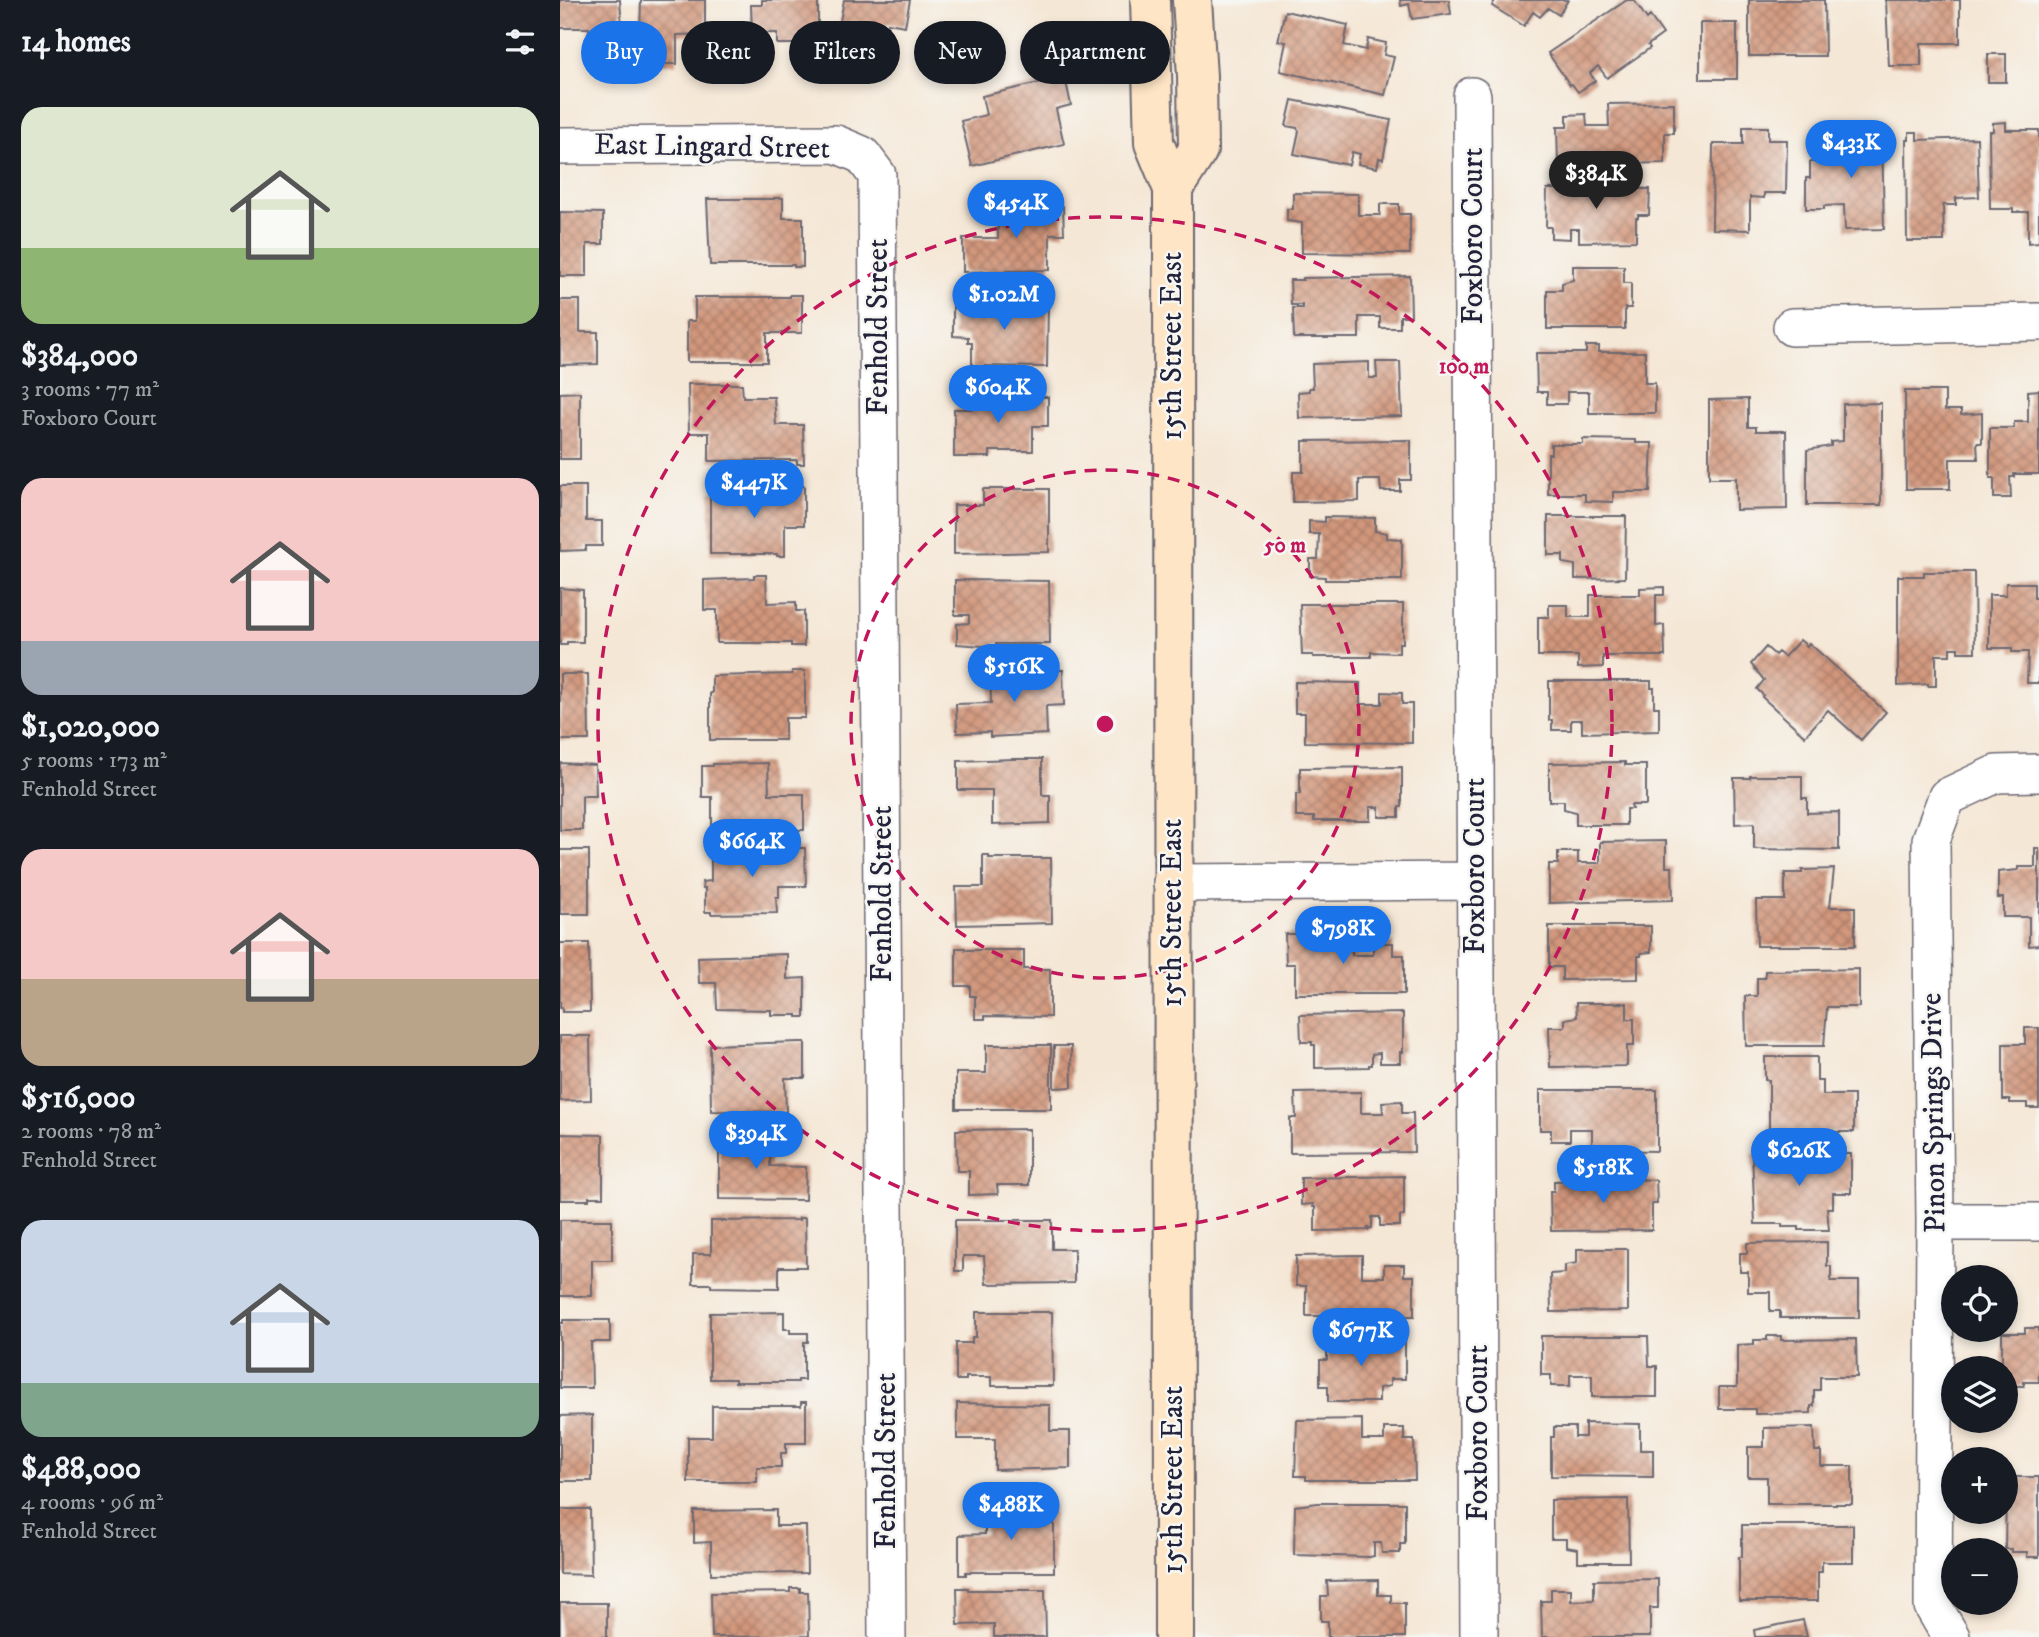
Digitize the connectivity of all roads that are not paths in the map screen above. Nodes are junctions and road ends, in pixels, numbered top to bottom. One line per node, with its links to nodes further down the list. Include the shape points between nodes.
1 (1150, 0): 6 (street, 15th Street East, via 1154,143)
2 (1192, 0): 6 (street, via 1198,150)
3 (1472, 96): 10 (street, Foxboro Court)
4 (560, 146): 5 (street, East Lingard Street, via 836,144)
5 (862, 155): 14 (street, Fenhold Street, via 877,175)
6 (1173, 189): 11 (street, 15th Street East)
7 (2039, 322): 8 (street)
8 (1792, 327)
9 (2039, 773): 12 (street, Pinon Springs Drive, via 1996,774 1947,797 1931,840)
10 (1475, 881): 11 (street); 16 (street, Foxboro Court)
11 (1172, 883): 15 (street, 15th Street East)
12 (1935, 1222): 13 (street); 17 (street, Pinon Springs Drive, via 1933,1606)
13 (2039, 1222)
14 (887, 1637)
15 (1174, 1637)
16 (1479, 1637)
17 (1951, 1637)

